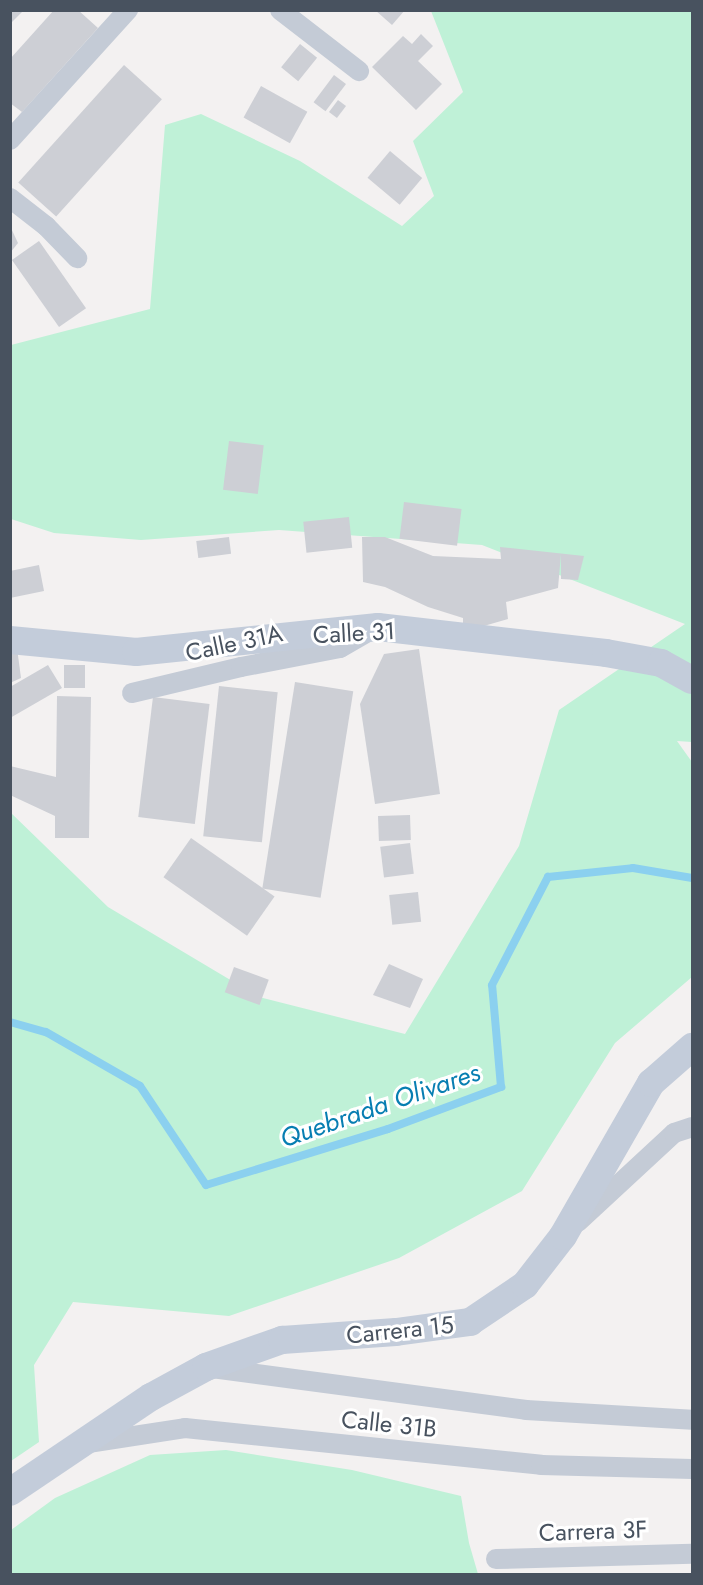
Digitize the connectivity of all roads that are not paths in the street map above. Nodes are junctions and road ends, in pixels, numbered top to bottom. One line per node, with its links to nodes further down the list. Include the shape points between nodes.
1 (128, 10): 4 (street)
2 (280, 10): 3 (street)
3 (359, 71)
4 (10, 140)
5 (10, 198): 6 (street, via 46,226)
6 (77, 258)
7 (378, 627): 8 (main road, Calle 31, via 136,652); 9 (main road, Calle 31, via 606,653); 10 (street, Calle 31A, via 340,648)
8 (10, 640)
9 (687, 671)
10 (132, 693)
11 (693, 1047): 13 (main road, Carrera 15, via 651,1083)
12 (693, 1127): 13 (street, via 674,1133)
13 (563, 1236): 14 (main road, Carrera 15, via 525,1285 470,1322 282,1340)
14 (206, 1367): 15 (street, Calle 31B, via 526,1410); 16 (main road, Carrera 15, via 151,1397)
15 (693, 1420)
16 (82, 1444): 17 (street, Calle 31B, via 185,1428 541,1465); 18 (main road, Carrera 15)
17 (693, 1469)
18 (10, 1492)
19 (693, 1554): 20 (street, Carrera 3F)
20 (496, 1559)

